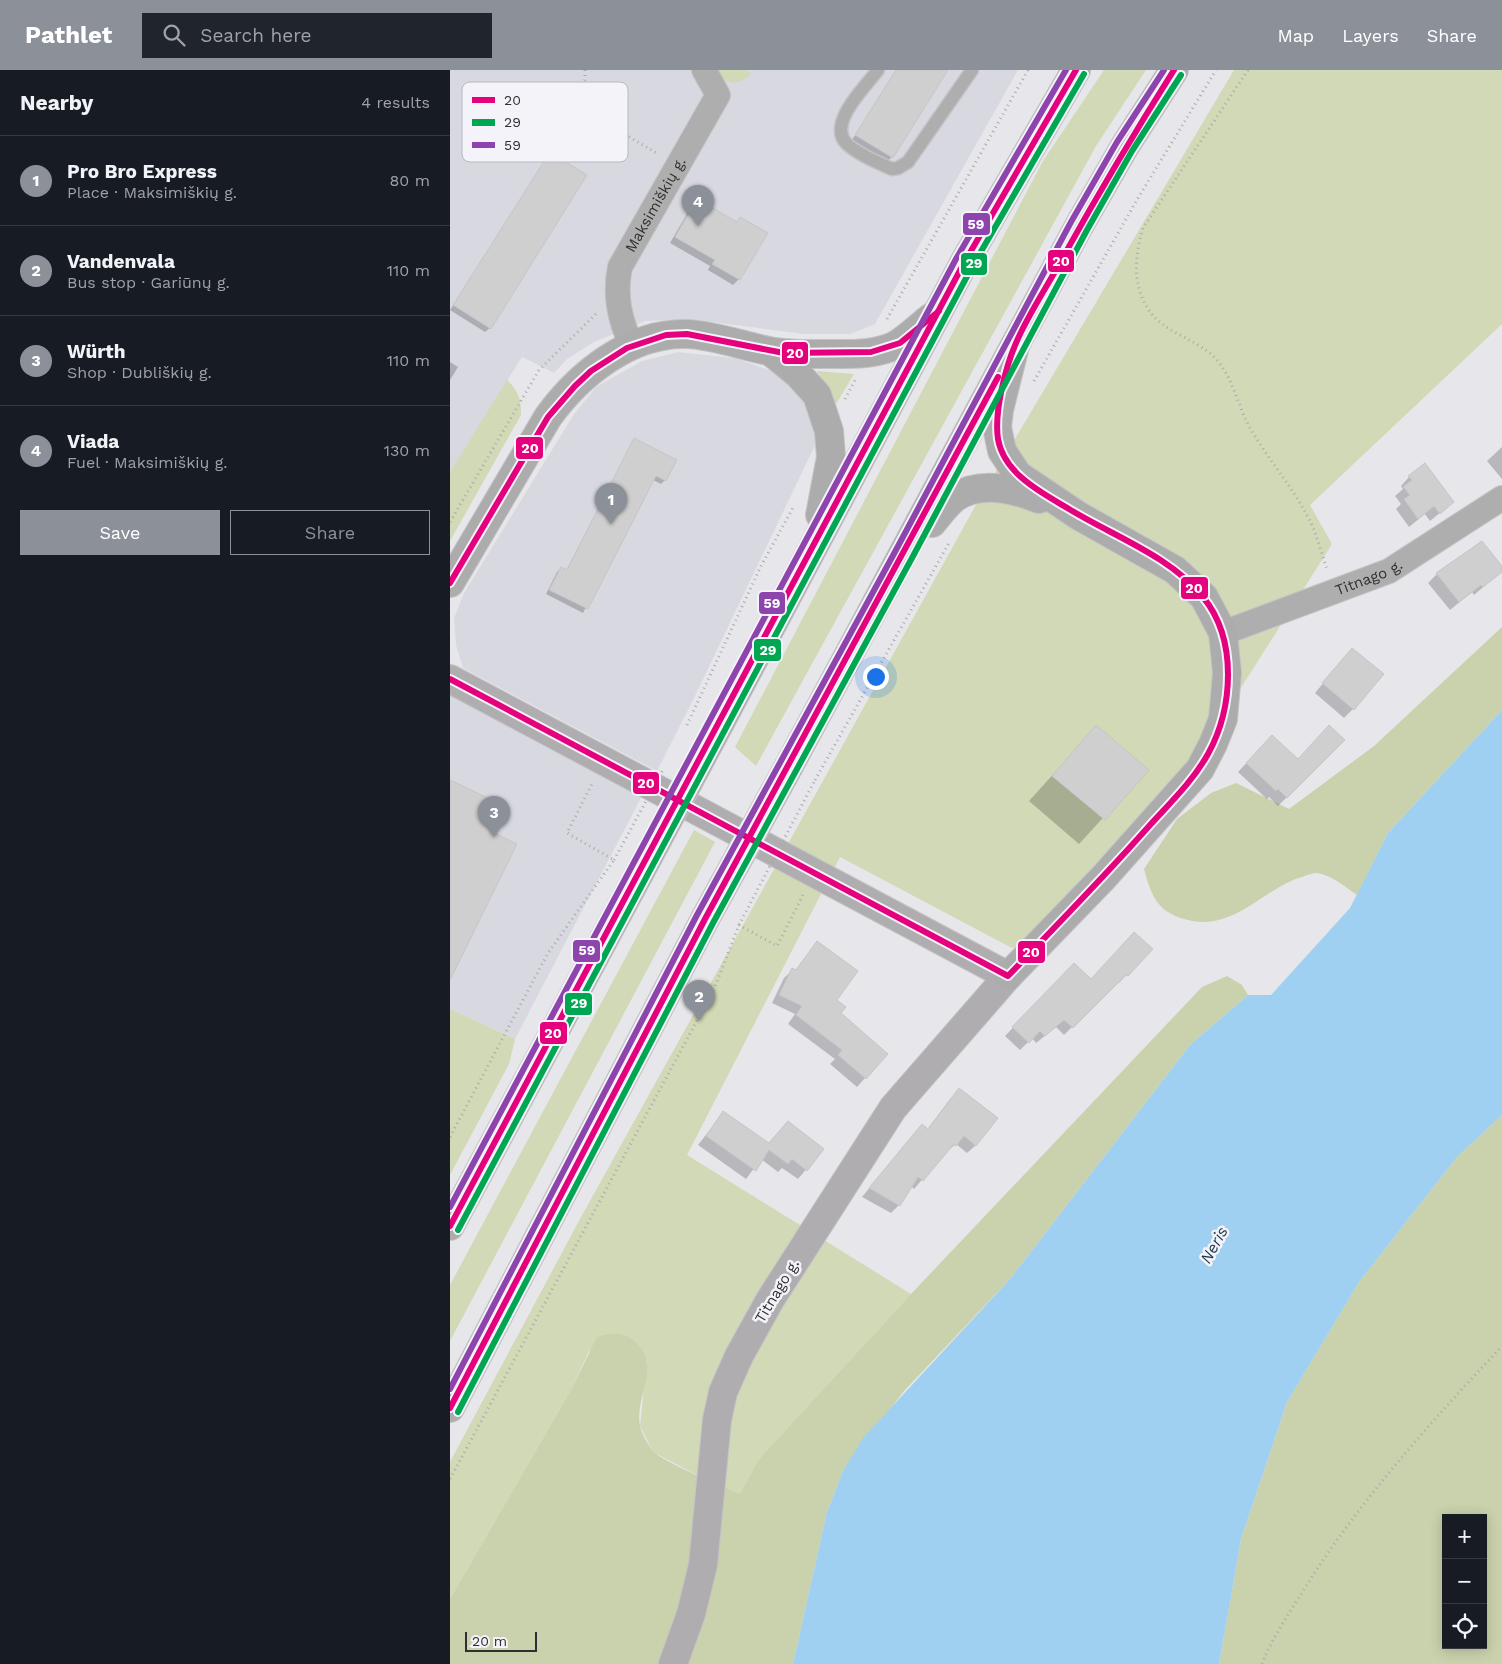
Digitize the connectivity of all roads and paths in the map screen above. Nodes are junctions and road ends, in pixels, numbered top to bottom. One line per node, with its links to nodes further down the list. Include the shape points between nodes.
1 (704, 70): 9 (street, Maksimiškių g., via 718,95)
2 (878, 70): 3 (lane, via 843,114 841,130 845,142 892,169 908,162)
3 (972, 70)
4 (1028, 70): 14 (path)
5 (1076, 70): 10 (highway)
6 (1174, 70): 11 (highway, via 1120,154)
7 (1248, 70): 22 (path, via 1143,228 1136,250 1136,274 1140,294 1148,310 1162,324 1214,357 1225,371 1249,425 1310,520)
8 (628, 136): 9 (path)
9 (677, 166): 12 (street, Maksimiškių g., via 620,267 617,300 622,326)
10 (939, 310): 14 (highway, via 895,346); 19 (highway)
11 (1015, 346): 18 (highway, via 999,410 998,442 1018,476); 20 (highway)
12 (632, 347): 13 (highway, via 667,336 688,334); 21 (highway, via 599,365 563,396 532,442)
13 (771, 352): 14 (highway); 15 (highway, via 817,395)
14 (869, 354): 15 (path)
15 (829, 431): 19 (highway, via 831,457)
16 (1502, 498): 22 (street, Titnago g., via 1389,571)
17 (797, 500): 25 (path, via 761,566)
18 (1079, 516): 20 (highway, via 1008,489 980,488 956,497); 23 (highway, via 1175,570 1204,597)
19 (814, 542): 38 (highway, bridge)
20 (904, 554): 40 (highway, bridge, via 705,919)
21 (450, 583)
22 (1334, 591): 23 (street, Titnago g.)
23 (1222, 633): 36 (highway, via 1227,673 1222,719 1214,744 1200,769 1103,878)
24 (450, 679): 36 (street)
25 (682, 734)
26 (669, 759): 31 (path, bridge)
27 (594, 780): 31 (path, via 566,833)
28 (815, 780): 35 (path, bridge)
29 (638, 803): 30 (path)
30 (647, 808)
31 (614, 860): 37 (path, via 548,953)
32 (761, 868): 33 (path)
33 (770, 872)
34 (805, 890): 35 (path, via 777,946)
35 (739, 925): 41 (path, via 714,990)
36 (1008, 976): 42 (street, Titnago g., via 893,1108 770,1300 739,1356 723,1392 717,1420 703,1565 691,1614)
37 (450, 1137)
38 (450, 1226)
39 (1502, 1346): 43 (path, via 1419,1436 1330,1548 1270,1645)
40 (450, 1408)
41 (450, 1479)
42 (673, 1664)
43 (1262, 1664)

